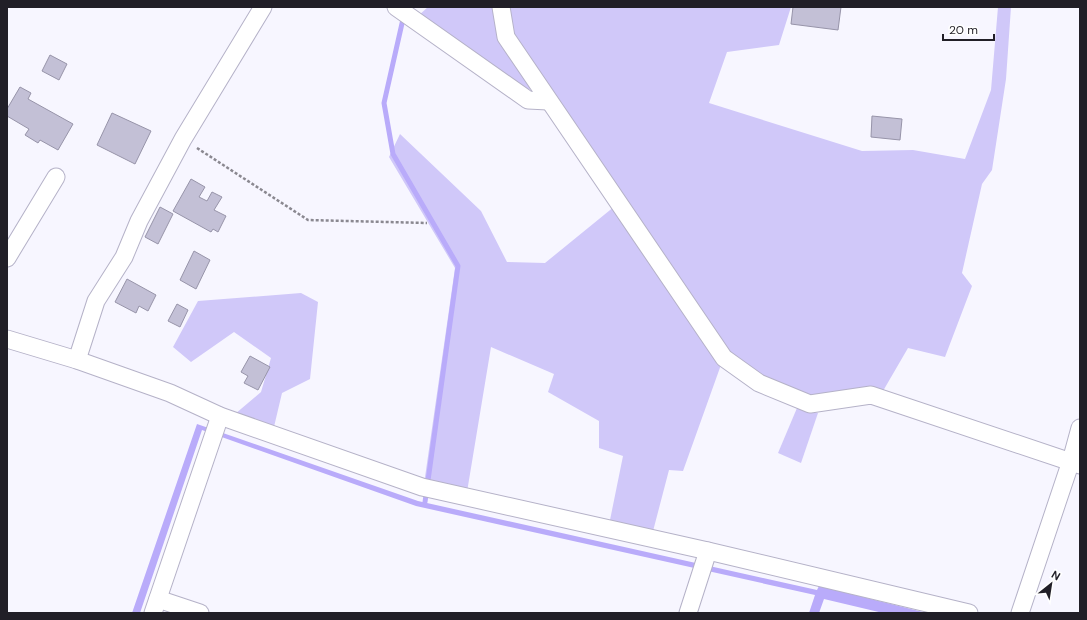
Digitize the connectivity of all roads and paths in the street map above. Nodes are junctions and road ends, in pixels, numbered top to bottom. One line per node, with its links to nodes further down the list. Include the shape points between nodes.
1 (263, 7): 5 (street)
2 (396, 7): 4 (street, via 528,100)
3 (501, 7): 4 (street, via 506,38)
4 (548, 101): 13 (street, via 724,358 759,383 810,404 871,395)
5 (183, 139): 7 (path, via 308,220); 10 (street, via 139,221 124,257 96,301)
6 (56, 176): 8 (street)
7 (427, 223)
8 (7, 258)
9 (7, 339): 10 (street)
10 (77, 360): 11 (street, via 170,393)
11 (220, 416): 14 (street, via 426,488); 15 (street)
12 (1080, 428): 13 (street)
13 (1076, 463): 19 (street)
14 (708, 551): 17 (street); 18 (street)
15 (155, 606): 16 (street)
16 (200, 613)
17 (688, 613)
18 (969, 613)
19 (1020, 613)

